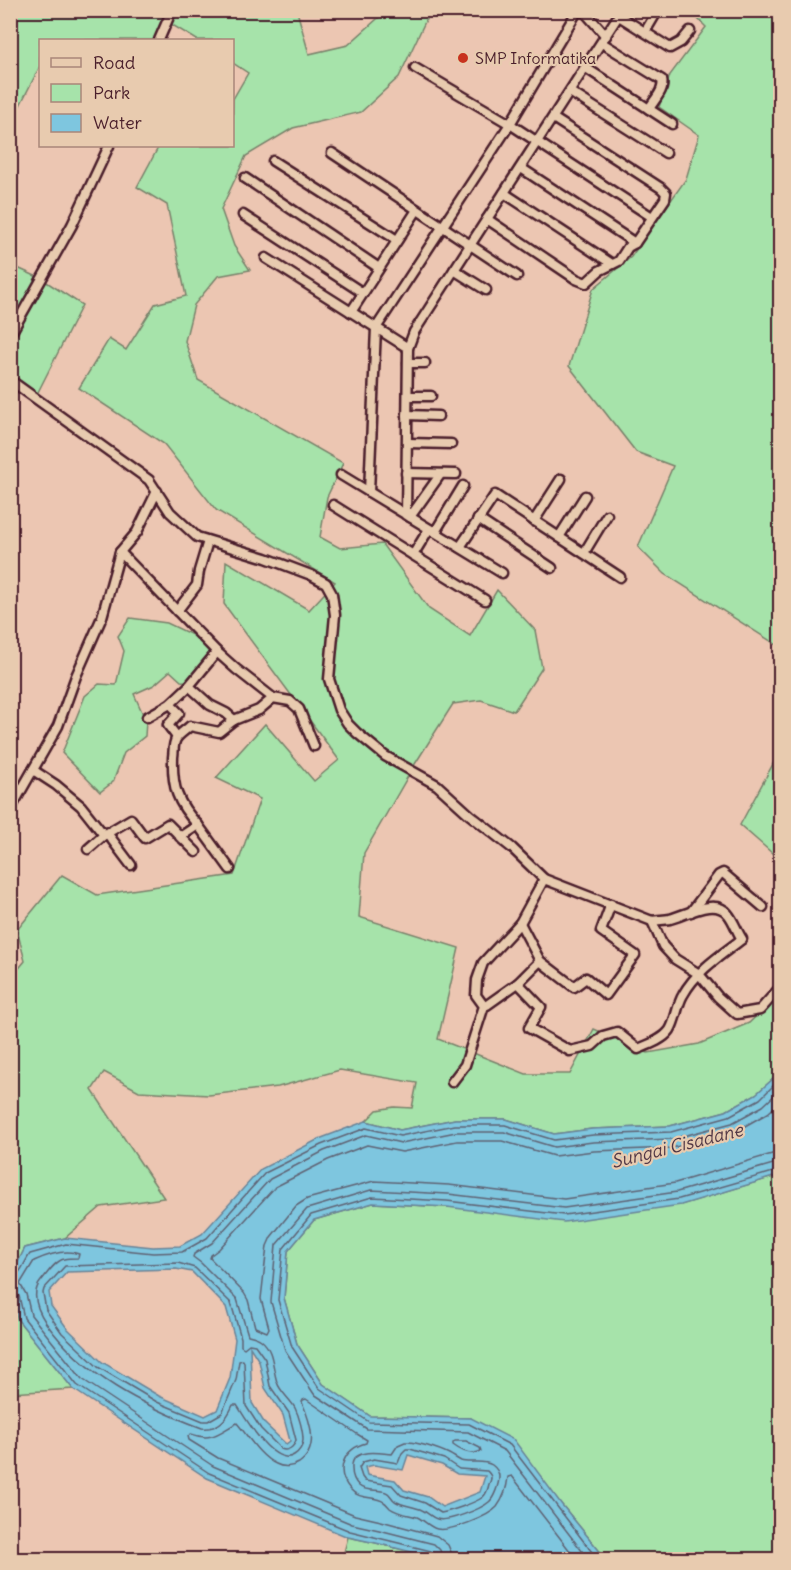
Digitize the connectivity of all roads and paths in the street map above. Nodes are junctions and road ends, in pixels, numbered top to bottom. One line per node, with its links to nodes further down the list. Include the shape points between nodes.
1 (172, 10): 8 (street)
2 (578, 10): 15 (street)
3 (583, 10): 9 (street)
4 (658, 10): 7 (street)
5 (621, 13): 7 (street); 9 (street)
6 (690, 31): 7 (street, via 670,48)
7 (645, 32)
8 (159, 39)
9 (604, 40): 11 (street); 13 (street, via 662,80 660,92)
10 (415, 68): 15 (street)
11 (586, 68): 12 (street); 13 (street)
12 (570, 92): 14 (street); 20 (street)
13 (649, 109): 16 (street)
14 (553, 118): 17 (street); 27 (street, via 662,188 665,200)
15 (510, 124): 17 (street); 29 (street)
16 (672, 124)
17 (537, 143): 22 (street); 27 (street)
18 (109, 147): 42 (street, via 72,225)
19 (332, 153): 25 (street)
20 (666, 153)
21 (273, 161): 30 (street)
22 (520, 168): 24 (street); 31 (street)
23 (245, 178): 35 (street)
24 (504, 193): 28 (street); 34 (street)
25 (417, 210): 29 (street); 30 (street)
26 (243, 215): 39 (street)
27 (652, 217): 31 (street)
28 (487, 219): 32 (street); 34 (street, via 582,282)
29 (442, 226): 32 (street); 41 (street)
30 (397, 240): 35 (street)
31 (635, 243): 34 (street)
32 (470, 245): 36 (street); 37 (street)
33 (266, 258): 40 (street)
34 (612, 264)
35 (379, 268): 39 (street)
36 (454, 270): 38 (street); 43 (street)
37 (517, 276)
38 (486, 290)
39 (363, 293): 40 (street)
40 (351, 312): 41 (street)
41 (376, 328): 43 (street); 60 (street)
42 (10, 335)
43 (408, 348): 44 (street)
44 (408, 363): 45 (street); 47 (street)
45 (425, 363)
46 (10, 380): 59 (street, via 149,480)
47 (408, 396): 48 (street); 49 (street)
48 (431, 396)
49 (407, 415): 50 (street); 51 (street)
50 (438, 416)
51 (408, 443): 52 (street); 53 (street)
52 (451, 444)
53 (406, 473): 56 (street); 64 (street)
54 (456, 474): 56 (street)
55 (341, 475): 60 (street)
56 (440, 475): 64 (street)
57 (561, 479): 66 (street)
58 (463, 486): 67 (street)
59 (157, 491): 69 (street, via 183,526); 71 (street, via 137,532)
60 (369, 492): 64 (street)
61 (585, 496): 68 (street)
62 (333, 505): 73 (street)
63 (608, 515): 72 (street)
64 (408, 516): 67 (street)
65 (478, 519): 66 (street, via 495,495); 70 (street); 74 (street)
66 (534, 521): 68 (street)
67 (432, 531): 70 (street); 73 (street)
68 (559, 537): 72 (street)
69 (208, 541): 78 (street, via 198,585); 96 (street, via 266,558 326,583 335,615 329,679 339,711 348,724 385,756 437,785)
70 (460, 547): 75 (street)
71 (120, 552): 78 (street); 87 (street, via 102,617 58,726)
72 (584, 553): 76 (street)
73 (413, 555): 77 (street)
74 (552, 568)
75 (502, 573)
76 (620, 577)
77 (485, 600)
78 (177, 611): 79 (street)
79 (217, 652): 80 (street); 81 (street)
80 (189, 686): 82 (street); 84 (street)
81 (273, 698): 84 (street, via 259,710); 86 (street, via 290,701 299,709)
82 (170, 704): 83 (street); 85 (street, via 179,713 168,725)
83 (147, 717)
84 (234, 720): 85 (street, via 219,732 190,726)
85 (177, 737): 89 (street, via 173,778 186,814)
86 (314, 746)
87 (33, 770): 88 (street); 90 (street, via 56,784)
88 (10, 810)
89 (198, 825): 91 (street); 95 (street)
90 (106, 834): 91 (street, via 131,819 145,838 168,824); 92 (street); 94 (street)
91 (180, 837): 93 (street)
92 (88, 849)
93 (196, 852)
94 (131, 866)
95 (230, 869)
96 (544, 879): 97 (street); 101 (street)
97 (611, 904): 100 (street); 102 (street, via 600,931 634,955 606,995 586,978 574,987)
98 (763, 907): 99 (street, via 723,873)
99 (691, 912): 100 (street); 103 (street, via 711,907 723,910 742,939)
100 (652, 921): 103 (street, via 663,946)
101 (520, 923): 102 (street); 106 (street, via 483,963 476,995)
102 (540, 961): 104 (street)
103 (699, 974): 104 (street, via 683,995 669,1031 653,1044 638,1049 617,1032 603,1036 592,1047 570,1051 529,1028 541,1007); 105 (street, via 737,1014 760,1010)
104 (518, 983): 106 (street)
105 (777, 991)
106 (484, 1006): 107 (street, via 465,1065)
107 (452, 1082)

